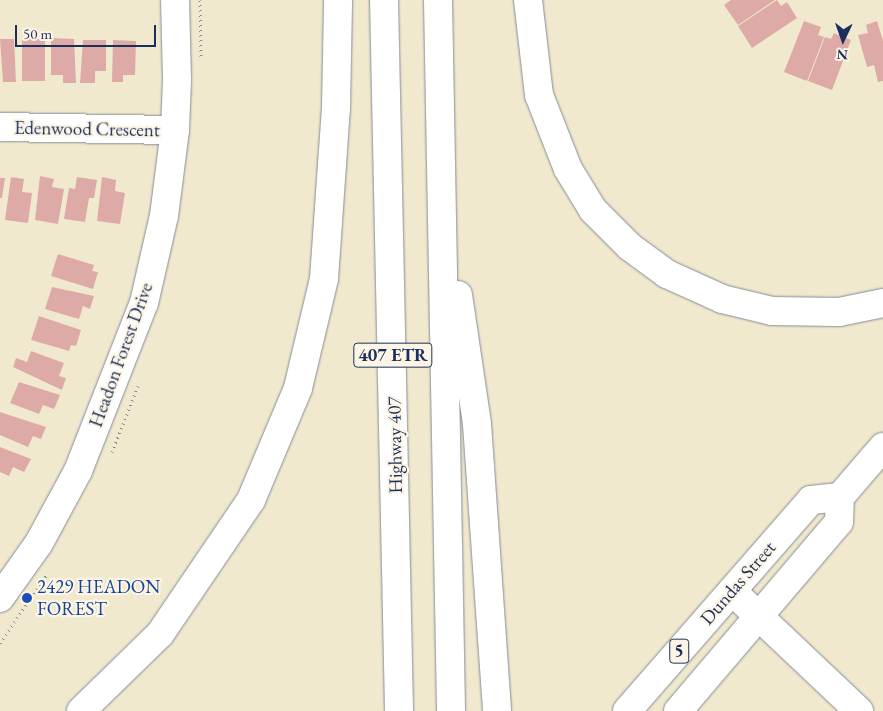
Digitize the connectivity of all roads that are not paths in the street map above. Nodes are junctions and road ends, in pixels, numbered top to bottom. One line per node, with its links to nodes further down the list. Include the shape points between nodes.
1 (175, 0): 7 (main road, Headon Forest Drive)
2 (338, 0): 15 (main road, via 336,108 324,279 298,388 251,500 160,634)
3 (384, 0): 16 (main road, Highway 407 / 407 ETR)
4 (438, 0): 8 (main road, 407 ETR)
5 (528, 0): 9 (main road, via 539,95 568,168 594,210 630,247 667,274 722,299 772,311 839,312)
6 (0, 127): 7 (main road, Edenwood Crescent)
7 (175, 130): 13 (main road, Headon Forest Drive, via 164,216 144,303 78,471 39,543)
8 (440, 173): 17 (main road, 407 ETR); 18 (main road, via 477,424)
9 (883, 302)
10 (883, 447): 11 (main road)
11 (840, 496): 12 (main road, Dundas Street / 5, via 811,500); 14 (main road, Dundas Street / 5, via 839,522)
12 (732, 591): 14 (main road); 19 (main road, Dundas Street / 5)
13 (0, 598)
14 (760, 617): 20 (main road, Dundas Street / 5); 21 (main road)
15 (81, 711)
16 (399, 711)
17 (451, 711)
18 (497, 711)
19 (627, 711)
20 (678, 711)
21 (859, 711)

